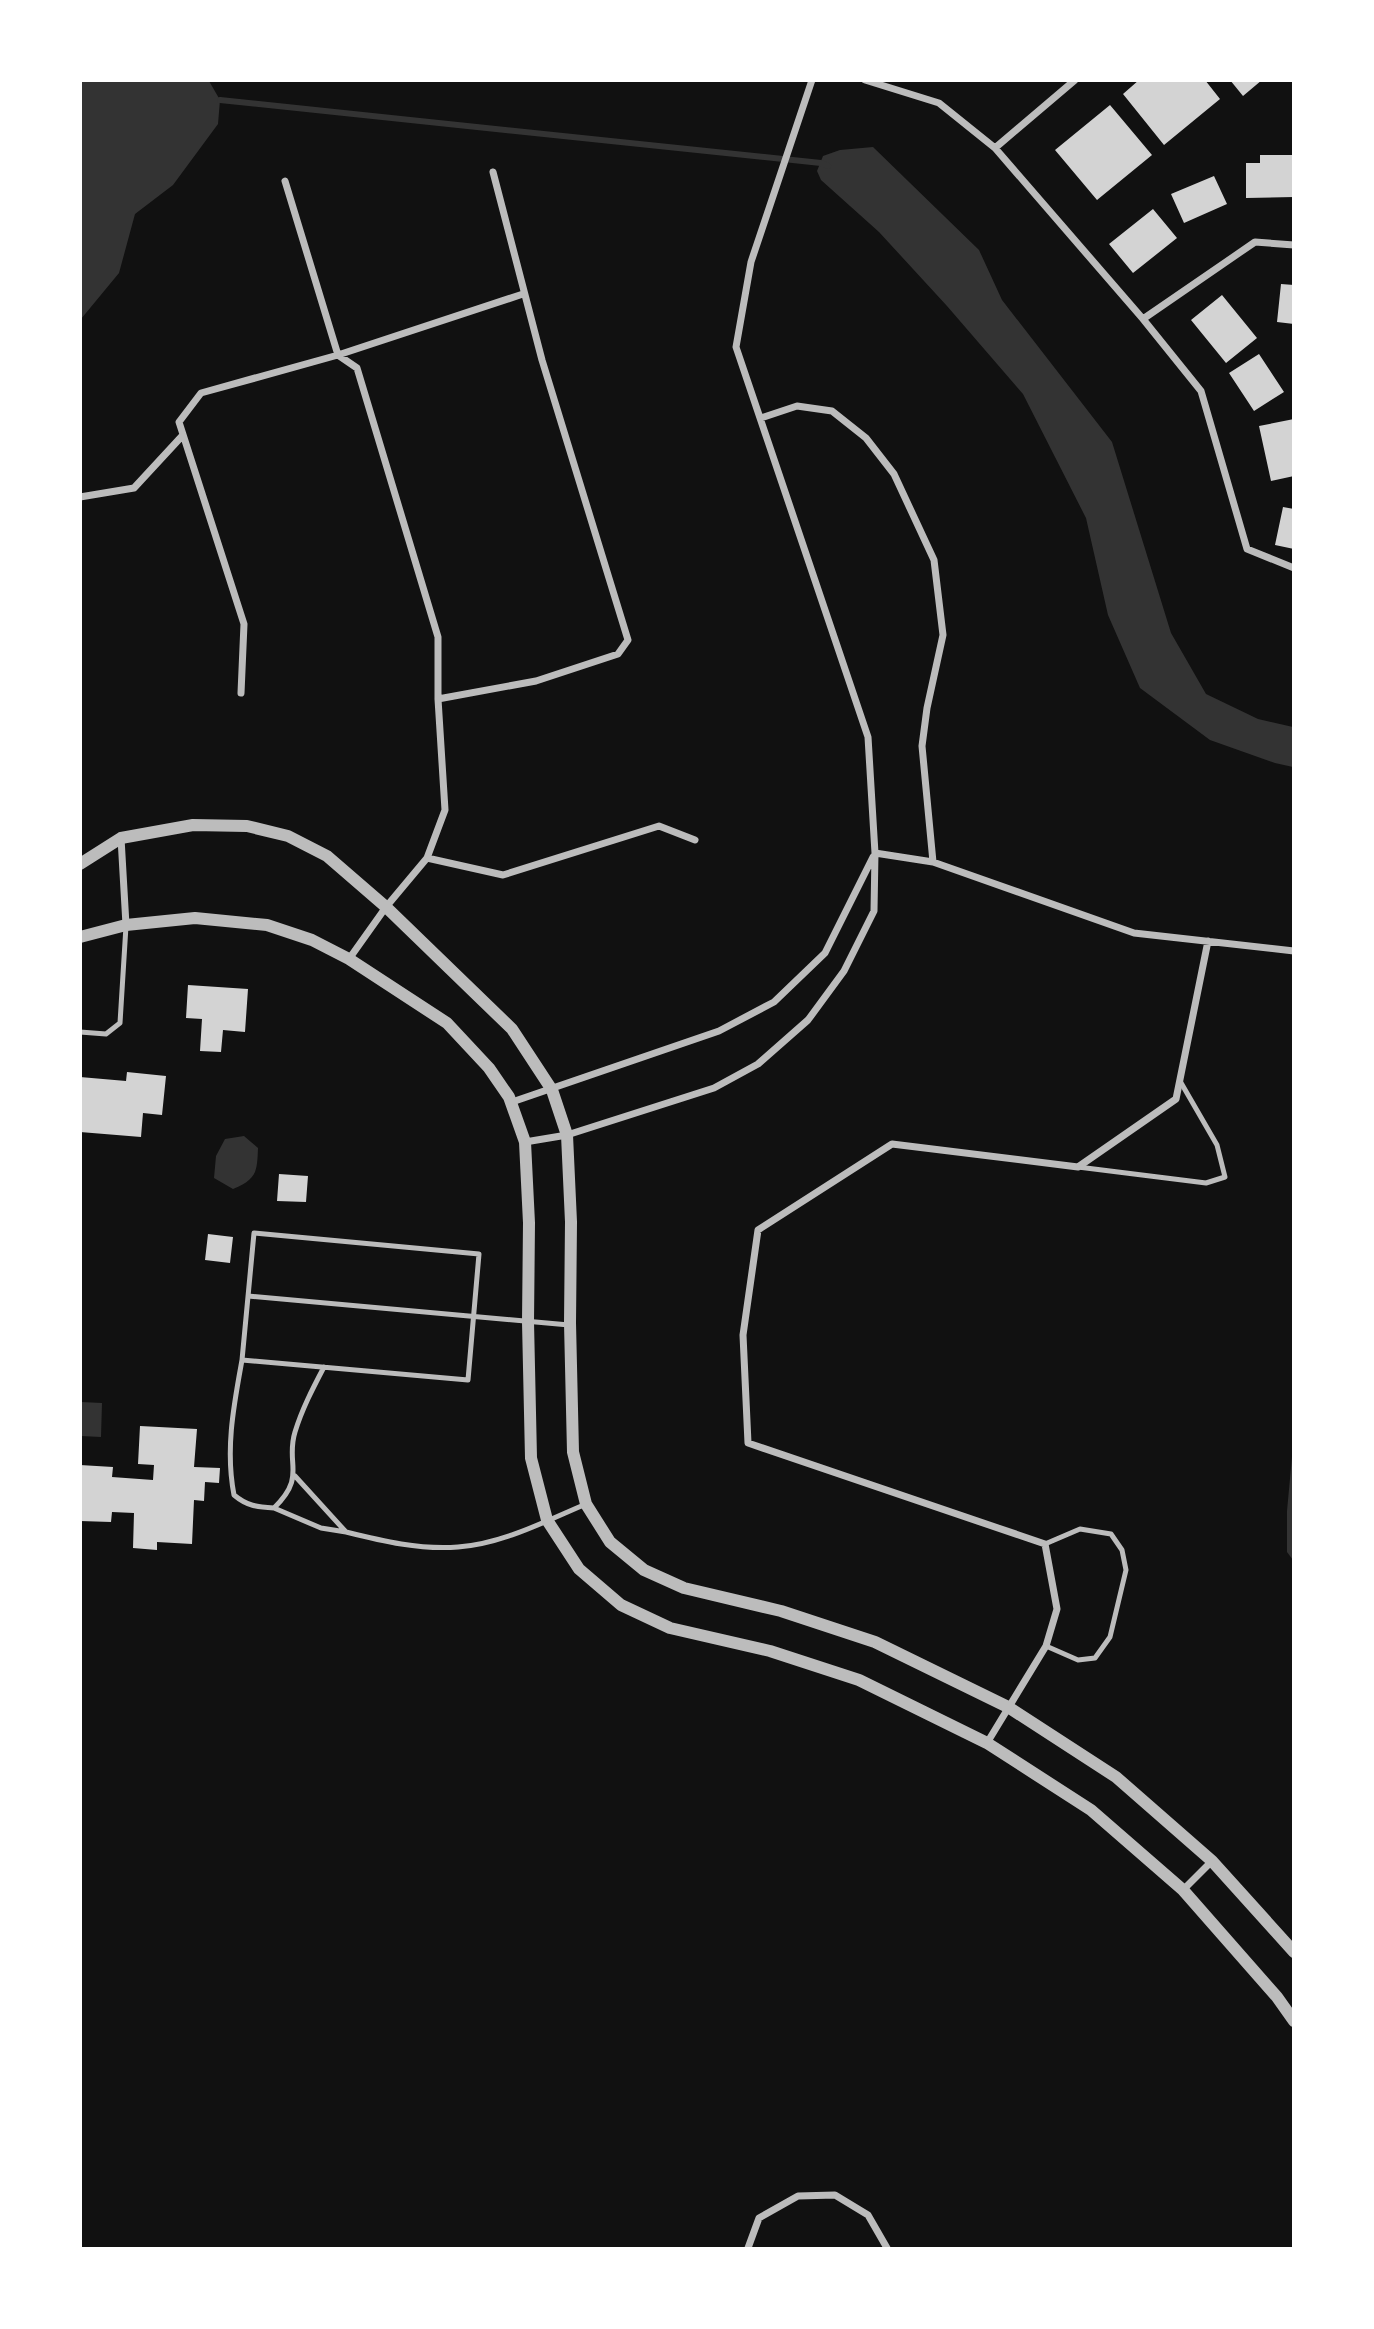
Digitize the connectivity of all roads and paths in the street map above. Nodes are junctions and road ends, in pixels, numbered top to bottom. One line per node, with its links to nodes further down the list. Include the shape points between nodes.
1 (812, 80): 11 (street, via 751,262 736,346)
2 (865, 80): 4 (street, via 939,103)
3 (1075, 80): 4 (street)
4 (995, 148): 9 (street)
5 (493, 172): 8 (street)
6 (285, 181): 10 (street)
7 (1293, 245): 9 (street, via 1255,242)
8 (523, 294): 10 (street); 16 (street, via 628,640 618,654 536,681)
9 (1143, 318): 14 (street, via 1201,391 1247,550)
10 (338, 355): 12 (street, via 201,393 179,422); 16 (street, via 357,369 438,637)
11 (761, 418): 19 (street, via 868,737); 21 (street, via 797,406 832,411 866,438 894,474 934,560 943,635 922,746)
12 (183, 435): 13 (street, via 134,488); 15 (street, via 244,624)
13 (80, 497)
14 (1293, 568)
15 (241, 693)
16 (438, 699): 20 (street, via 445,810)
17 (121, 838): 22 (street); 23 (street, via 193,825 247,826 288,836 327,856); 24 (street)
18 (695, 840): 20 (street, via 659,826 503,875)
19 (875, 853): 21 (street); 31 (street, via 825,953 774,1002 719,1031); 33 (street, via 874,911 844,971 808,1020 758,1064 714,1088)
20 (427, 858): 23 (street)
21 (933, 862): 26 (street, via 1133,933)
22 (80, 864)
23 (386, 907): 28 (street); 31 (street, via 512,1028)
24 (126, 925): 25 (street); 28 (street, via 195,918 267,925); 29 (lane, via 120,1023 106,1034)
25 (80, 937)
26 (1208, 942): 27 (street); 30 (street)
27 (1293, 951)
28 (349, 959): 32 (street, via 447,1023)
29 (80, 1032)
30 (1180, 1080): 35 (street, via 1176,1099); 35 (lane, via 1217,1145 1225,1178 1206,1183)
31 (552, 1090): 32 (street); 33 (street)
32 (513, 1102): 34 (street)
33 (567, 1135): 34 (street); 39 (street)
34 (525, 1142): 38 (street)
35 (1078, 1167): 47 (street, via 892,1144 758,1230 743,1335 748,1443)
36 (248, 1296): 37 (lane); 37 (lane, via 254,1233 267,1234 479,1254); 40 (lane)
37 (473, 1316): 38 (lane); 41 (lane, via 468,1380)
38 (528, 1322): 39 (lane); 45 (street, via 531,1458)
39 (570, 1325): 43 (street, via 573,1452)
40 (242, 1360): 41 (lane); 44 (lane, via 232,1415 234,1495 246,1505)
41 (324, 1367): 42 (lane, via 293,1436)
42 (295, 1476): 44 (lane, via 285,1498); 46 (lane)
43 (586, 1504): 45 (lane); 49 (street, via 610,1542 644,1570 684,1588 781,1611 875,1642)
44 (274, 1508): 46 (lane, via 321,1528)
45 (547, 1520): 46 (lane, via 489,1542 458,1547 389,1543); 50 (street, via 579,1569 621,1605 670,1628 770,1651 859,1680)
46 (346, 1532)
47 (1045, 1544): 48 (street, via 1057,1609); 48 (lane, via 1080,1529 1111,1534 1122,1550 1126,1570 1110,1637 1096,1658 1078,1660)
48 (1046, 1646): 49 (street)
49 (1008, 1707): 50 (street); 51 (street, via 1116,1777)
50 (987, 1743): 52 (street, via 1091,1810)
51 (1212, 1861): 52 (street); 53 (street)
52 (1183, 1890): 54 (street)
53 (1293, 1952)
54 (1293, 2021)
55 (748, 2249): 56 (street, via 759,2218 798,2196 835,2195 868,2215)
56 (887, 2249)

